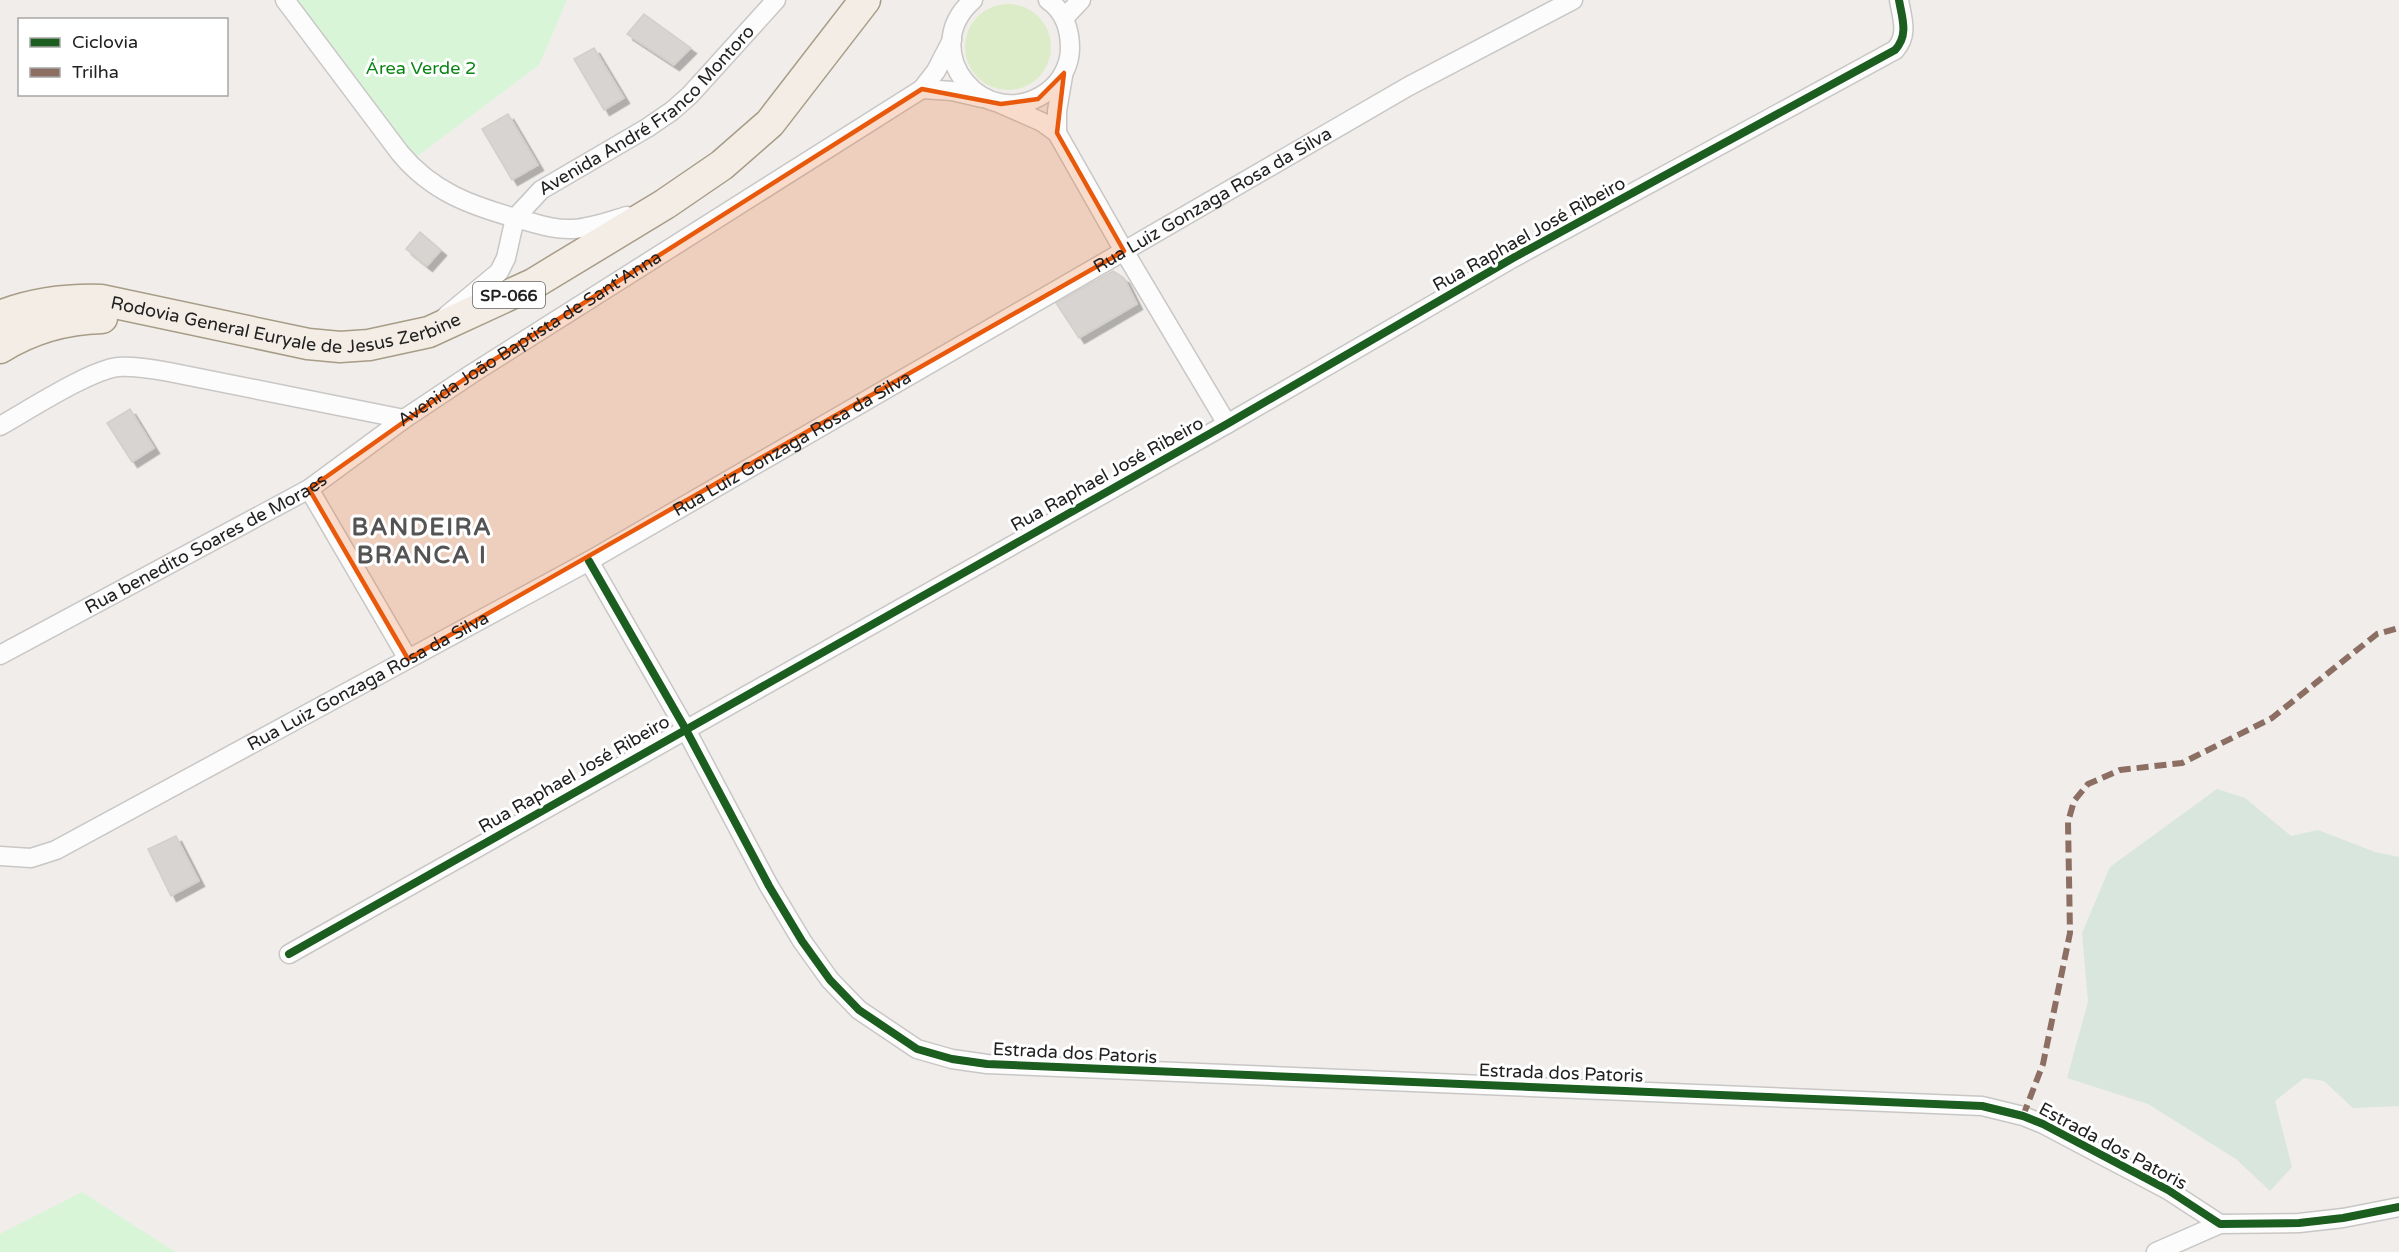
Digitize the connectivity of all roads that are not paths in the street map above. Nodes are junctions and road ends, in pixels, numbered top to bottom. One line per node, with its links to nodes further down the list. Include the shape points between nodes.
1 (285, 0): 18 (street, Avenida André Franco Montoro, via 416,172 472,205)
2 (776, 0): 18 (street, Avenida André Franco Montoro, via 672,111 541,190)
3 (844, 0): 14 (main road, Rodovia General Euryale de Jesus Zerbine / SP-066)
4 (865, 0): 14 (main road, Rodovia General Euryale de Jesus Zerbine / SP-066)
5 (1048, 0): 10 (street)
6 (1081, 0): 10 (street)
7 (1573, 0): 19 (street, Rua Luiz Gonzaga Rosa da Silva, via 1409,86)
8 (1899, 0): 25 (street, Rua Raphael José Ribeiro, via 1904,34 1895,50 1513,258)
9 (968, 2): 11 (street, Avenida João Baptista de Sant'Anna)
10 (1064, 18): 12 (street, via 1070,36 1070,55)
11 (952, 40): 13 (street, Avenida João Baptista de Sant'Anna); 15 (street, via 959,74 970,88)
12 (1064, 73): 15 (street, via 1038,99 1020,104); 16 (street)
13 (922, 89): 15 (street); 24 (street, Avenida João Baptista de Sant'Anna)
14 (791, 98): 17 (main road, Rodovia General Euryale de Jesus Zerbine / SP-066, via 747,145)
15 (993, 101): 16 (street, via 1042,122)
16 (1057, 133): 19 (street)
17 (665, 204): 18 (street, Avenida André Franco Montoro, via 575,229); 22 (main road, Rodovia General Euryale de Jesus Zerbine / SP-066, via 532,284)
18 (515, 218): 22 (street, Avenida André Franco Montoro, via 499,272)
19 (1124, 251): 25 (street); 28 (street, Rua Luiz Gonzaga Rosa da Silva)
20 (0, 316): 21 (main road, Rodovia General Euryale de Jesus Zerbine / SP-066, via 72,300 119,303)
21 (173, 316): 22 (main road, Rodovia General Euryale de Jesus Zerbine / SP-066, via 340,347); 23 (main road, via 77,319 37,329)
22 (429, 332)
23 (0, 348)
24 (404, 419): 26 (street, Avenida João Baptista de Sant'Anna, via 169,372 116,368 91,376); 27 (street, Rua benedito Soares de Moraes)
25 (1227, 424): 31 (street, Rua Raphael José Ribeiro)
26 (0, 426)
27 (309, 489): 29 (street, Rua benedito Soares de Moraes); 30 (street)
28 (589, 561): 30 (street, Rua Luiz Gonzaga Rosa da Silva); 31 (street, Estrada dos Patoris)
29 (0, 655)
30 (408, 659): 32 (street, Rua Luiz Gonzaga Rosa da Silva, via 56,850 31,858)
31 (685, 728): 33 (street, Rua Raphael José Ribeiro); 35 (street, Estrada dos Patoris, via 769,886 830,980 859,1010 917,1049 987,1064 1982,1106 2043,1124 2168,1190)
32 (0, 856)
33 (289, 954)
34 (2399, 1207): 35 (street, via 2299,1223)
35 (2220, 1224): 36 (street)
36 (2156, 1252)

